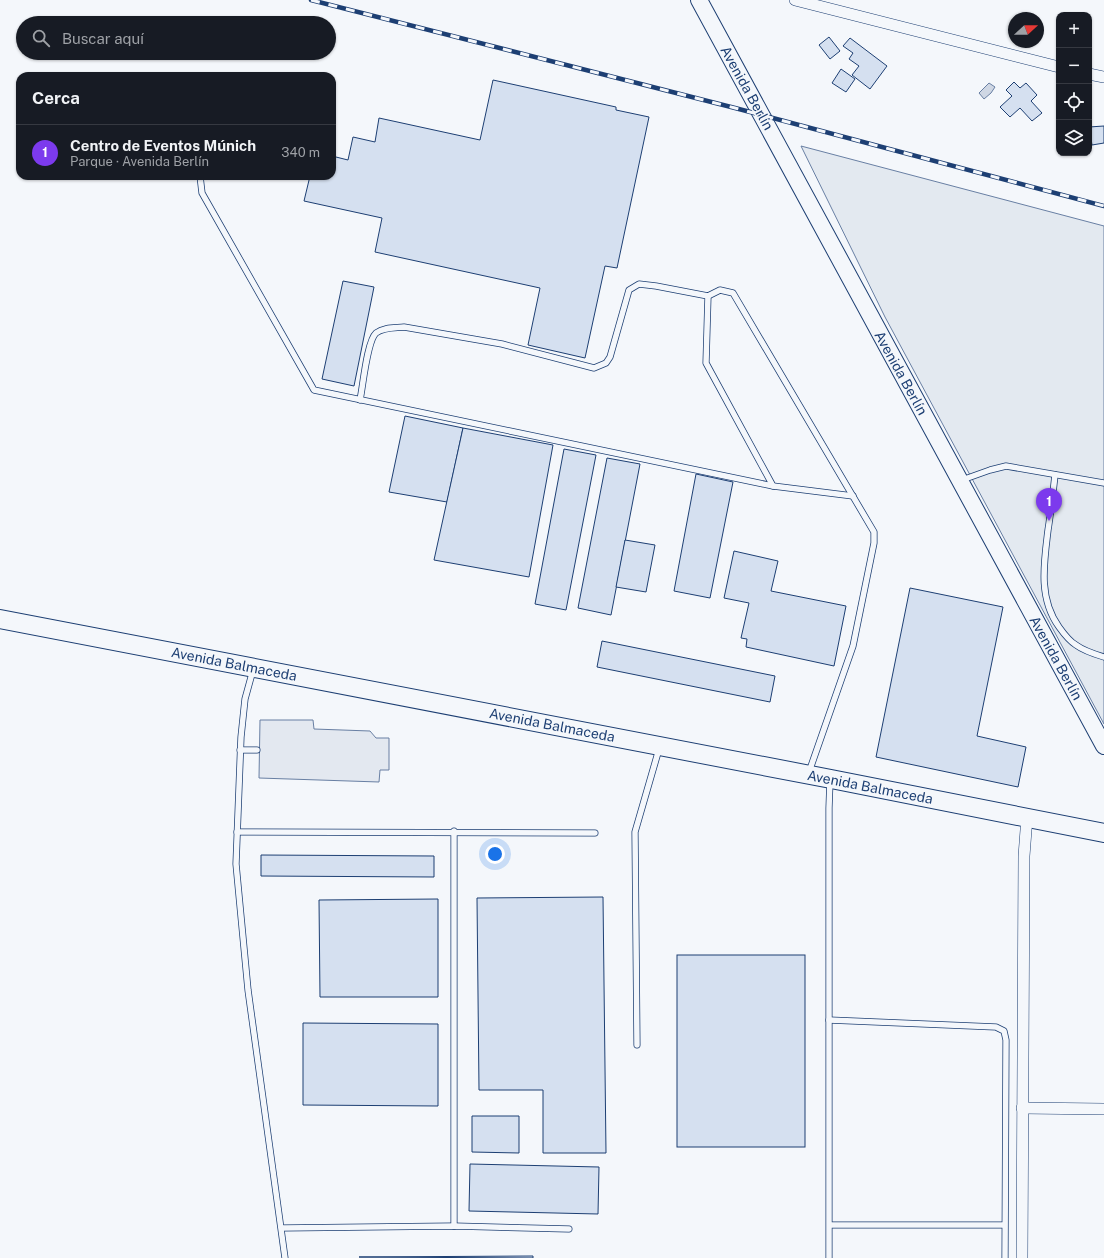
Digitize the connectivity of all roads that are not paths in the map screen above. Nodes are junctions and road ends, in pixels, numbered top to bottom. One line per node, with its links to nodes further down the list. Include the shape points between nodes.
1 (699, 0): 10 (street, Avenida Berlín)
2 (795, 0): 3 (street)
3 (1056, 66)
4 (1092, 75): 5 (street)
5 (1104, 77)
6 (200, 180): 8 (lane, via 202,193 314,390)
7 (708, 296): 8 (lane, via 639,284 629,290 610,357 606,363 594,368 502,344 404,327 389,328 376,333 370,344); 12 (lane, via 706,363); 13 (lane, via 720,290 733,293)
8 (360, 400): 12 (lane)
9 (1055, 475): 10 (lane, via 1006,466); 11 (lane); 15 (lane, via 1043,576 1047,605 1066,637 1091,653)
10 (960, 480): 17 (street, Avenida Berlín)
11 (1104, 483)
12 (773, 486): 13 (lane)
13 (854, 496): 21 (lane, via 874,532 874,543 853,646)
14 (0, 619): 16 (main road, Avenida Balmaceda)
15 (1104, 657)
16 (254, 668): 18 (main road, Avenida Balmaceda); 19 (lane, via 245,699)
17 (1104, 744)
18 (660, 746): 21 (main road, Avenida Balmaceda); 29 (lane, via 635,832)
19 (240, 750): 20 (lane); 25 (lane)
20 (257, 750)
21 (808, 774): 22 (main road, Avenida Balmaceda)
22 (831, 779): 23 (main road, Avenida Balmaceda); 28 (lane)
23 (1026, 818): 27 (main road, Avenida Balmaceda); 30 (street)
24 (454, 831): 25 (lane); 26 (lane); 34 (lane)
25 (237, 832): 35 (lane, via 236,864 248,990)
26 (595, 833)
27 (1104, 833)
28 (828, 1020): 32 (lane); 33 (lane, via 996,1027 1004,1031)
29 (637, 1045)
30 (1022, 1108): 31 (street); 40 (street)
31 (1104, 1109)
32 (830, 1225): 33 (lane); 38 (lane)
33 (1004, 1225): 39 (lane)
34 (454, 1226): 35 (lane); 36 (lane)
35 (282, 1228): 37 (lane)
36 (569, 1229)
37 (285, 1258)
38 (829, 1258)
39 (1005, 1258)
40 (1022, 1258)

